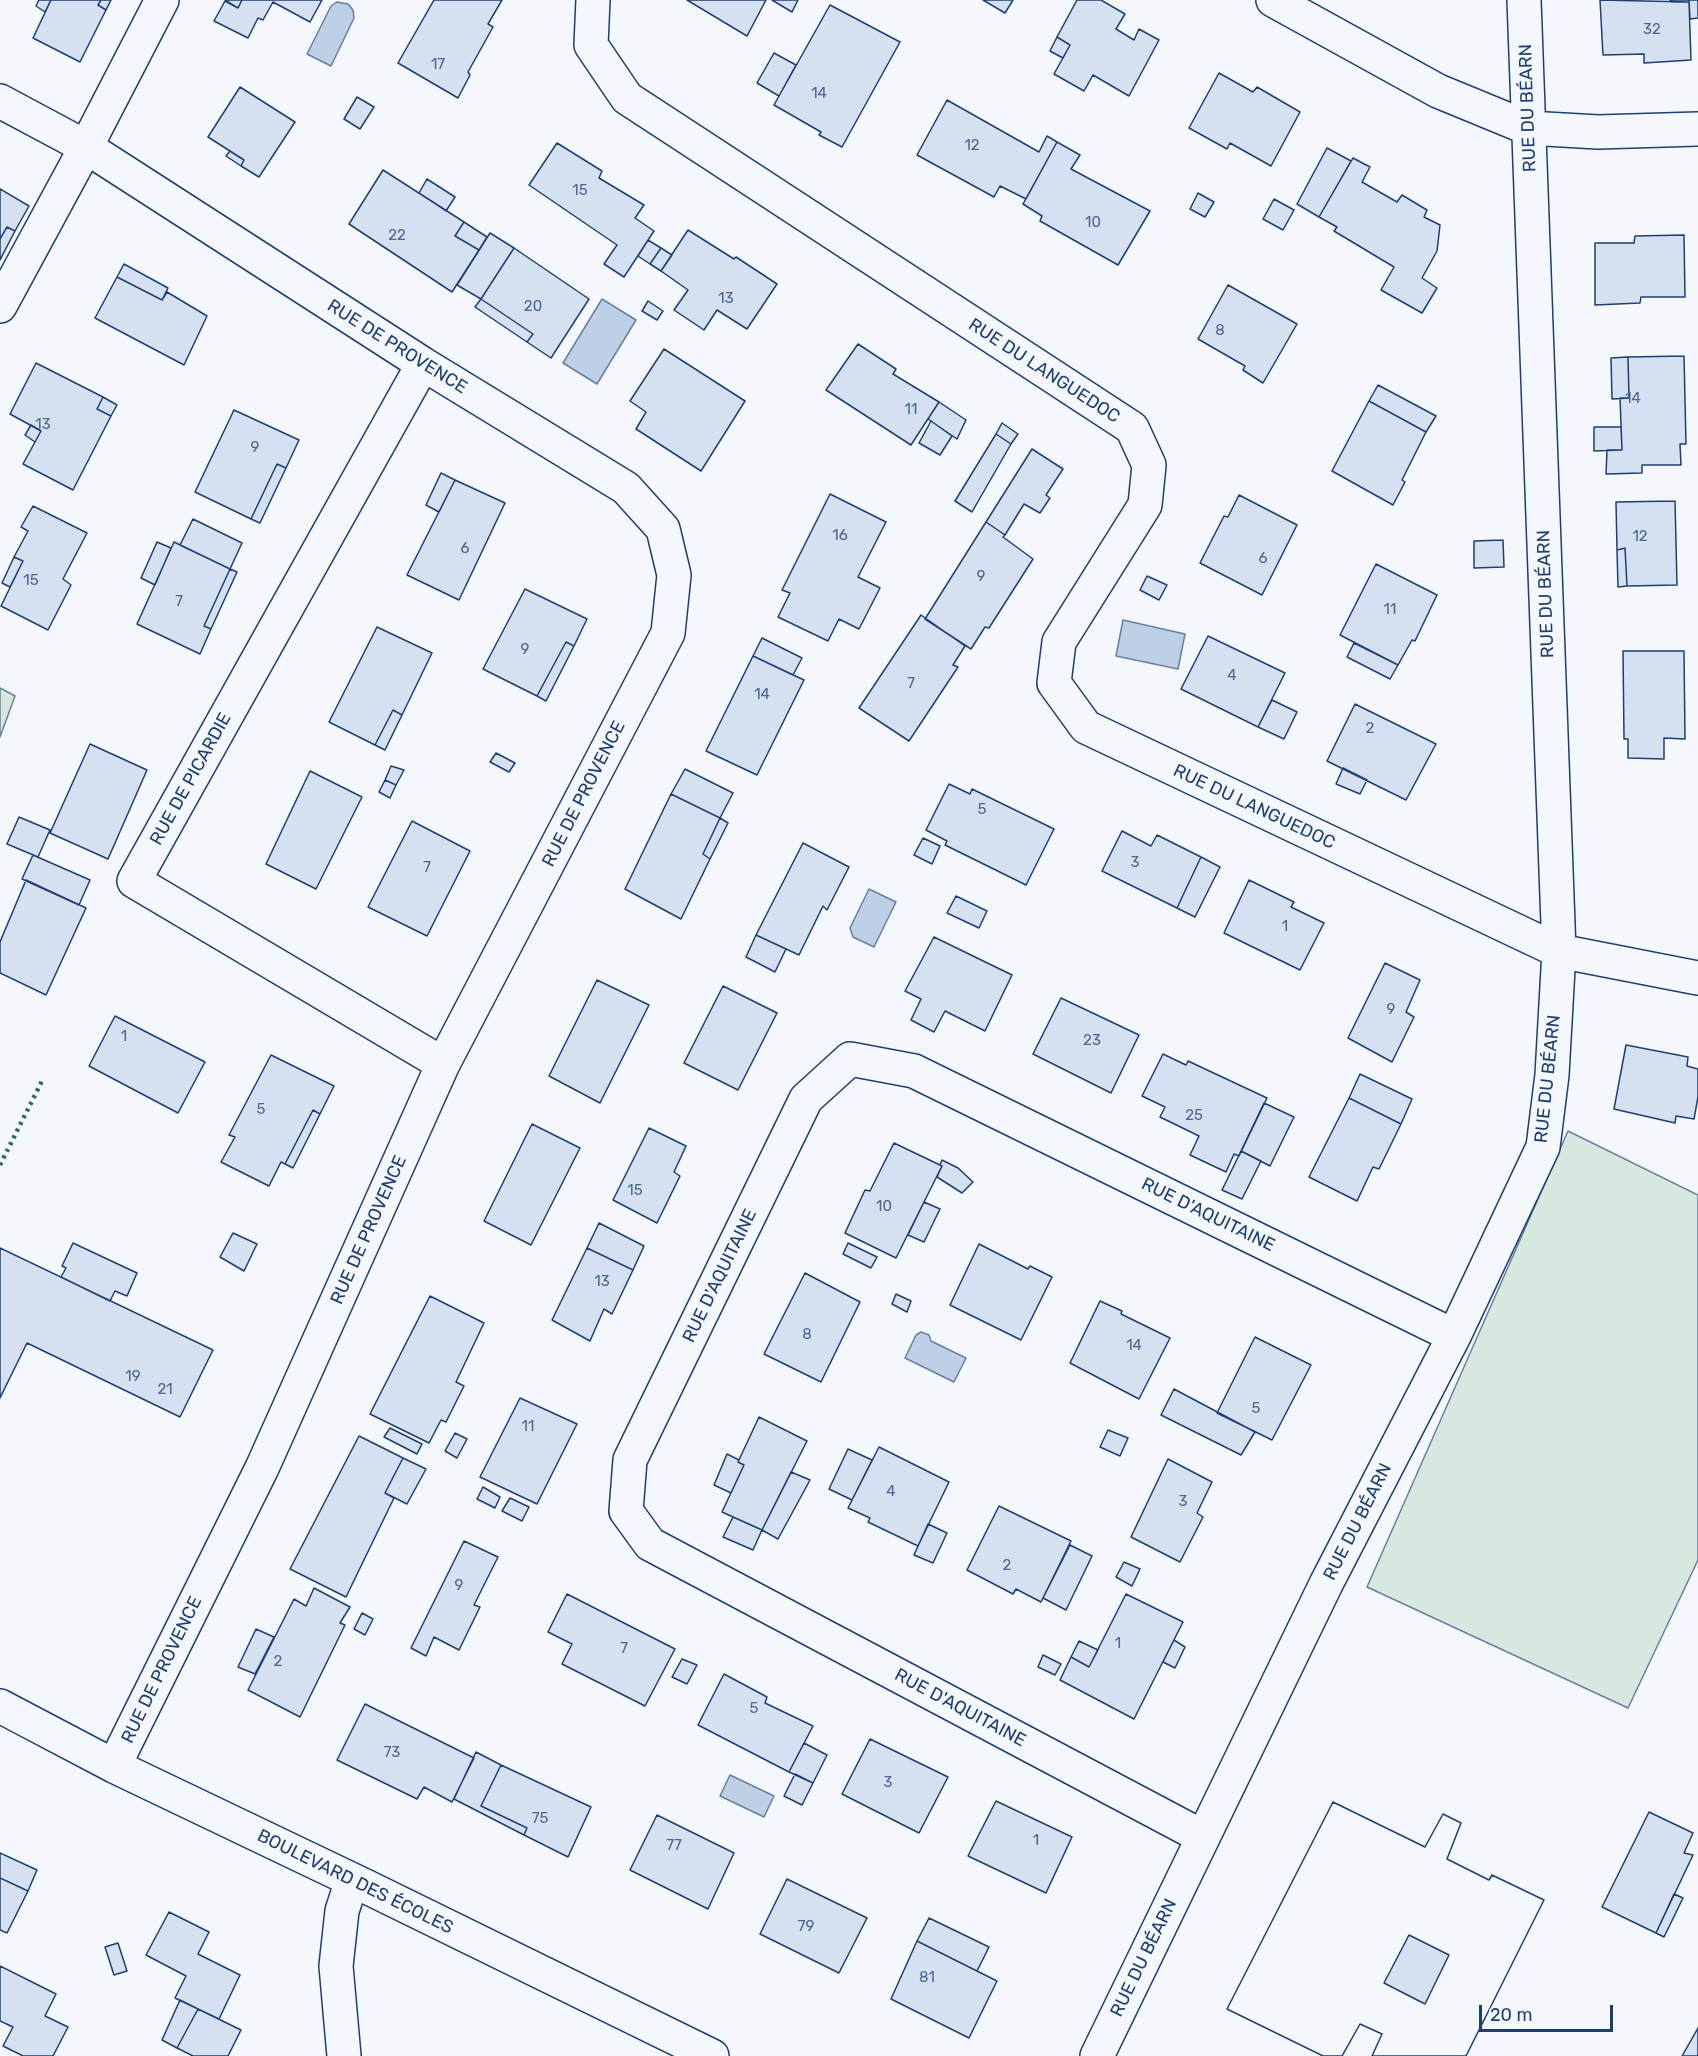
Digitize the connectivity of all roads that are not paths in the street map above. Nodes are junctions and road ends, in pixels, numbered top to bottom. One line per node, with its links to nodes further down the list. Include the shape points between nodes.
1 (162, 0): 8 (street)
2 (593, 0): 11 (street, RUE DU LANGUEDOC, via 591,45 627,98 1132,429 1149,465 1145,505 1059,642 1054,683 1086,727)
3 (1274, 0): 6 (street, via 1438,91)
4 (1524, 0): 6 (street, RUE DU BÉARN)
5 (0, 101): 8 (street, RUE DE PROVENCE)
6 (1528, 128): 7 (street, via 1598,132); 11 (street, RUE DU BÉARN)
7 (1698, 129)
8 (86, 147): 9 (street); 10 (street, RUE DE PROVENCE)
9 (0, 306)
10 (423, 364): 13 (street, RUE DE PROVENCE, via 626,488 663,529 675,575 668,633); 13 (street, RUE DE PICARDIE, via 134,880)
11 (1559, 951): 12 (street, RUE DU LANGUEDOC); 14 (street, RUE DU BÉARN, via 1552,1075 1543,1147)
12 (1698, 978)
13 (443, 1064): 16 (street, RUE DE PROVENCE, via 262,1468)
14 (1454, 1335): 17 (street, RUE DU BÉARN, via 1326,1584); 17 (street, RUE D'AQUITAINE, via 914,1071 850,1059 806,1099 630,1460 626,1511 650,1544)
15 (0, 1706): 16 (street, BOULEVARD DES ÉCOLES)
16 (114, 1766): 18 (street, BOULEVARD DES ÉCOLES)
17 (1203, 1837): 21 (street, RUE DU BÉARN)
18 (352, 1880): 19 (street, via 342,1911 336,1966); 20 (street, BOULEVARD DES ÉCOLES)
19 (344, 2056)
20 (712, 2056)
21 (1097, 2056)

